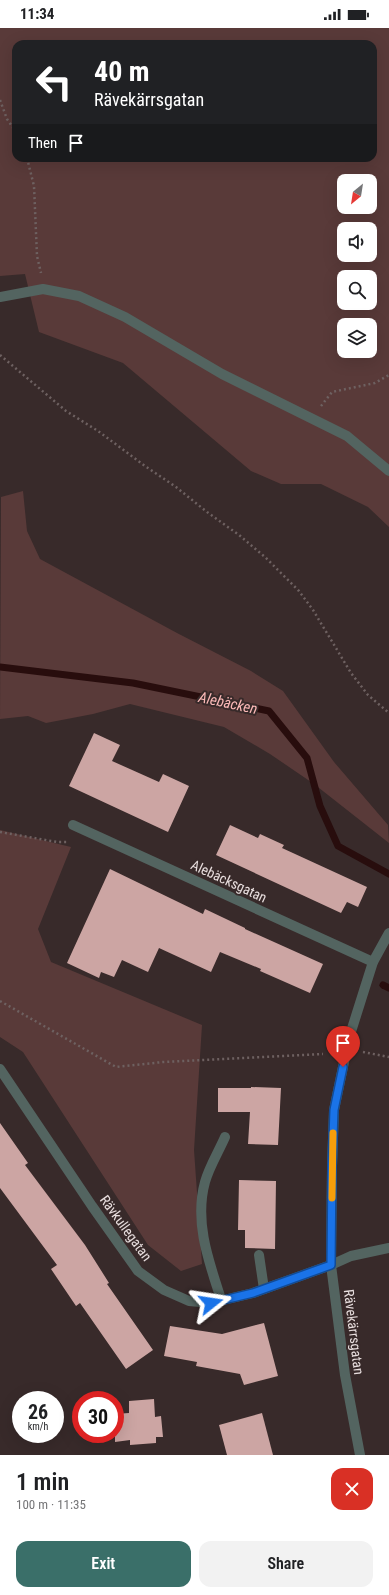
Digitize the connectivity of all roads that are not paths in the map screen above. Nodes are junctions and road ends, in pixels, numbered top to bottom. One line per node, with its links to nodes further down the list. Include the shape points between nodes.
1 (0, 297): 2 (street, via 44,289 79,296 125,317 222,374 347,436)
2 (389, 471)
3 (73, 825): 5 (street, Alebäcksgatan)
4 (389, 933): 5 (street, Rävekärrsgatan)
5 (373, 962): 10 (street, Rävekärrsgatan, via 349,1038 334,1110)
6 (0, 1069): 12 (street, Rävkullegatan, via 138,1271 164,1290 189,1301 211,1303)
7 (225, 1137): 12 (street, via 205,1181 201,1206 204,1247)
8 (389, 1248): 10 (street, Rävkullegatan, via 351,1256)
9 (259, 1255): 11 (street)
10 (331, 1265): 11 (street, Rävkullegatan); 13 (street, Rävekärrsgatan, via 345,1375)
11 (264, 1289): 12 (street, Rävkullegatan)
12 (221, 1300)
13 (360, 1455)

